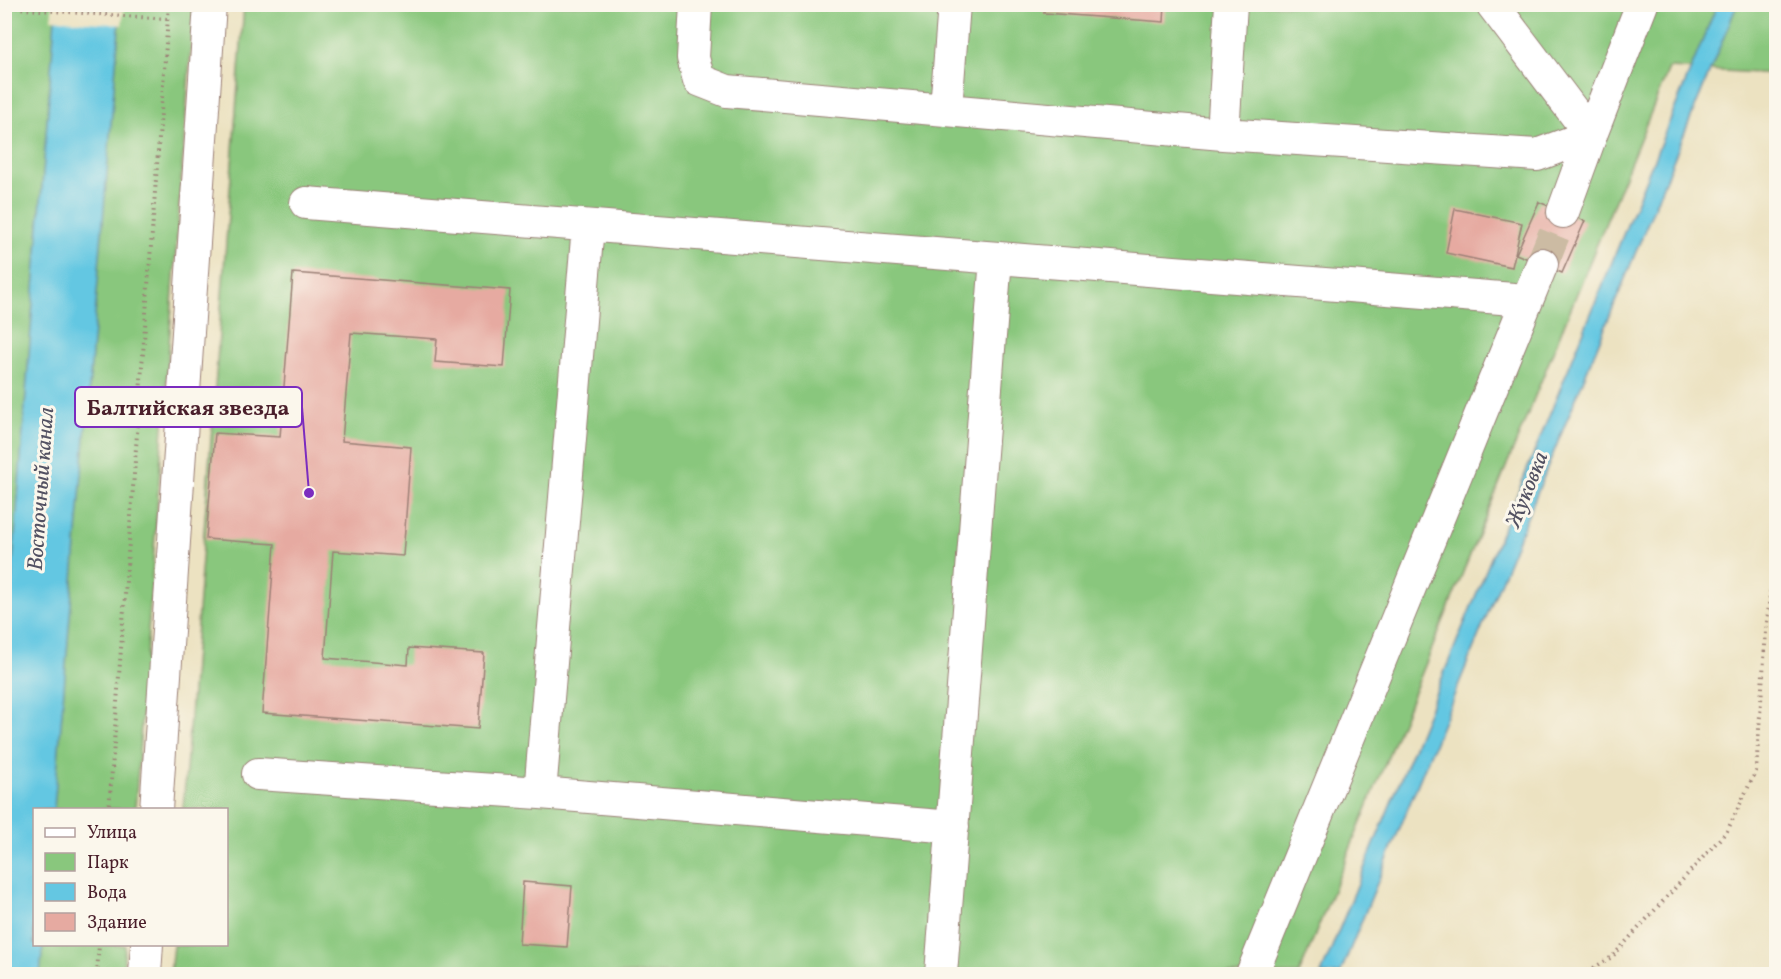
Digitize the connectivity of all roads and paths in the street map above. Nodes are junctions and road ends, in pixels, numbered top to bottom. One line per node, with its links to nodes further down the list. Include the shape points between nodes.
1 (169, 4): 9 (path)
2 (210, 4): 23 (lane)
3 (696, 4): 10 (lane, via 693,58 699,80 708,84 727,91)
4 (954, 4): 10 (lane)
5 (1231, 4): 11 (lane)
6 (1492, 4): 12 (lane)
7 (1642, 4): 12 (lane)
8 (4, 5): 9 (path)
9 (168, 19): 22 (path)
10 (946, 109): 11 (lane)
11 (1223, 134): 12 (lane, via 1537,155)
12 (1591, 135): 14 (lane)
13 (306, 203): 15 (lane)
14 (1563, 212)
15 (588, 226): 16 (lane); 21 (lane)
16 (996, 258): 18 (lane); 24 (lane)
17 (1542, 264): 18 (lane)
18 (1526, 300): 30 (lane)
19 (1776, 540): 31 (path, via 1756,771 1727,831 1612,957)
20 (258, 774): 21 (lane)
21 (540, 793): 24 (lane)
22 (109, 808)
23 (156, 808)
24 (953, 826): 29 (lane)
25 (99, 946): 27 (path)
26 (147, 946): 28 (lane)
27 (97, 975)
28 (145, 975)
29 (941, 975)
30 (1252, 975)
31 (1583, 975)

